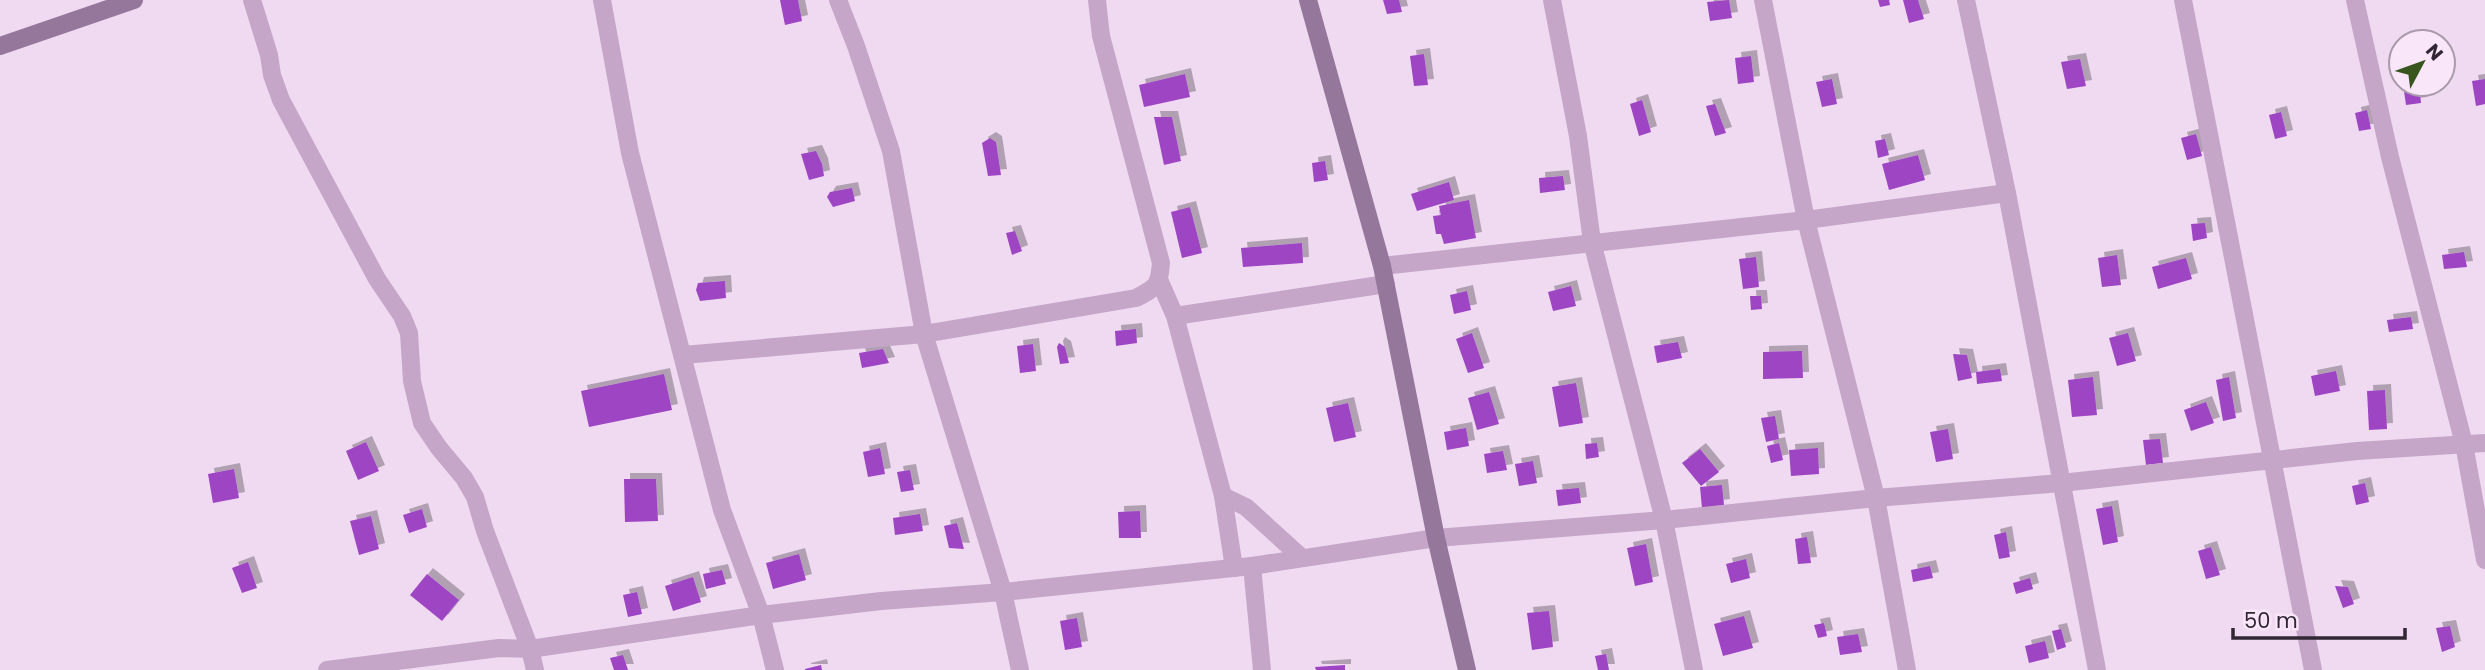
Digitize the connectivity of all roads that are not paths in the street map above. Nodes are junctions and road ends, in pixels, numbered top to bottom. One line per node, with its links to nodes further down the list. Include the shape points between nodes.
1 (134, 0): 12 (street)
2 (252, 0): 35 (street, via 281,100 377,279 402,316 409,333 412,381 422,423 475,497)
3 (602, 0): 20 (street, via 631,153)
4 (838, 0): 19 (street, via 891,151)
5 (1097, 0): 17 (street, via 1101,36 1161,263)
6 (1308, 0): 16 (street)
7 (1552, 0): 15 (street)
8 (1763, 0): 14 (street)
9 (1966, 0): 13 (street)
10 (2183, 0): 23 (street)
11 (2355, 0): 22 (street)
12 (0, 46)
13 (2007, 193): 14 (street); 24 (street)
14 (1806, 220): 15 (street); 26 (street)
15 (1592, 242): 16 (street); 27 (street)
16 (1384, 275): 18 (street); 28 (street)
17 (1160, 282): 18 (street); 19 (street, via 1136,298)
18 (1175, 316): 25 (street)
19 (924, 334): 20 (street); 33 (street)
20 (683, 355): 34 (street, via 722,510)
21 (2485, 443): 22 (street)
22 (2464, 444): 23 (street); 30 (street)
23 (2271, 460): 24 (street); 45 (street)
24 (2061, 483): 26 (street); 44 (street)
25 (1223, 496): 29 (street, via 1246,507); 32 (street)
26 (1876, 498): 27 (street); 43 (street)
27 (1664, 520): 28 (street); 42 (street)
28 (1436, 538): 29 (street); 41 (street)
29 (1302, 558): 31 (street)
30 (2485, 560)
31 (1252, 566): 32 (street); 40 (street)
32 (1234, 568): 33 (street)
33 (1003, 592): 34 (street); 39 (street)
34 (761, 615): 35 (street); 38 (street)
35 (530, 649): 36 (street, via 499,648); 37 (street)
36 (327, 670)
37 (536, 670)
38 (775, 670)
39 (1020, 670)
40 (1262, 670)
41 (1466, 670)
42 (1694, 670)
43 (1907, 670)
44 (2097, 670)
45 (2313, 670)

